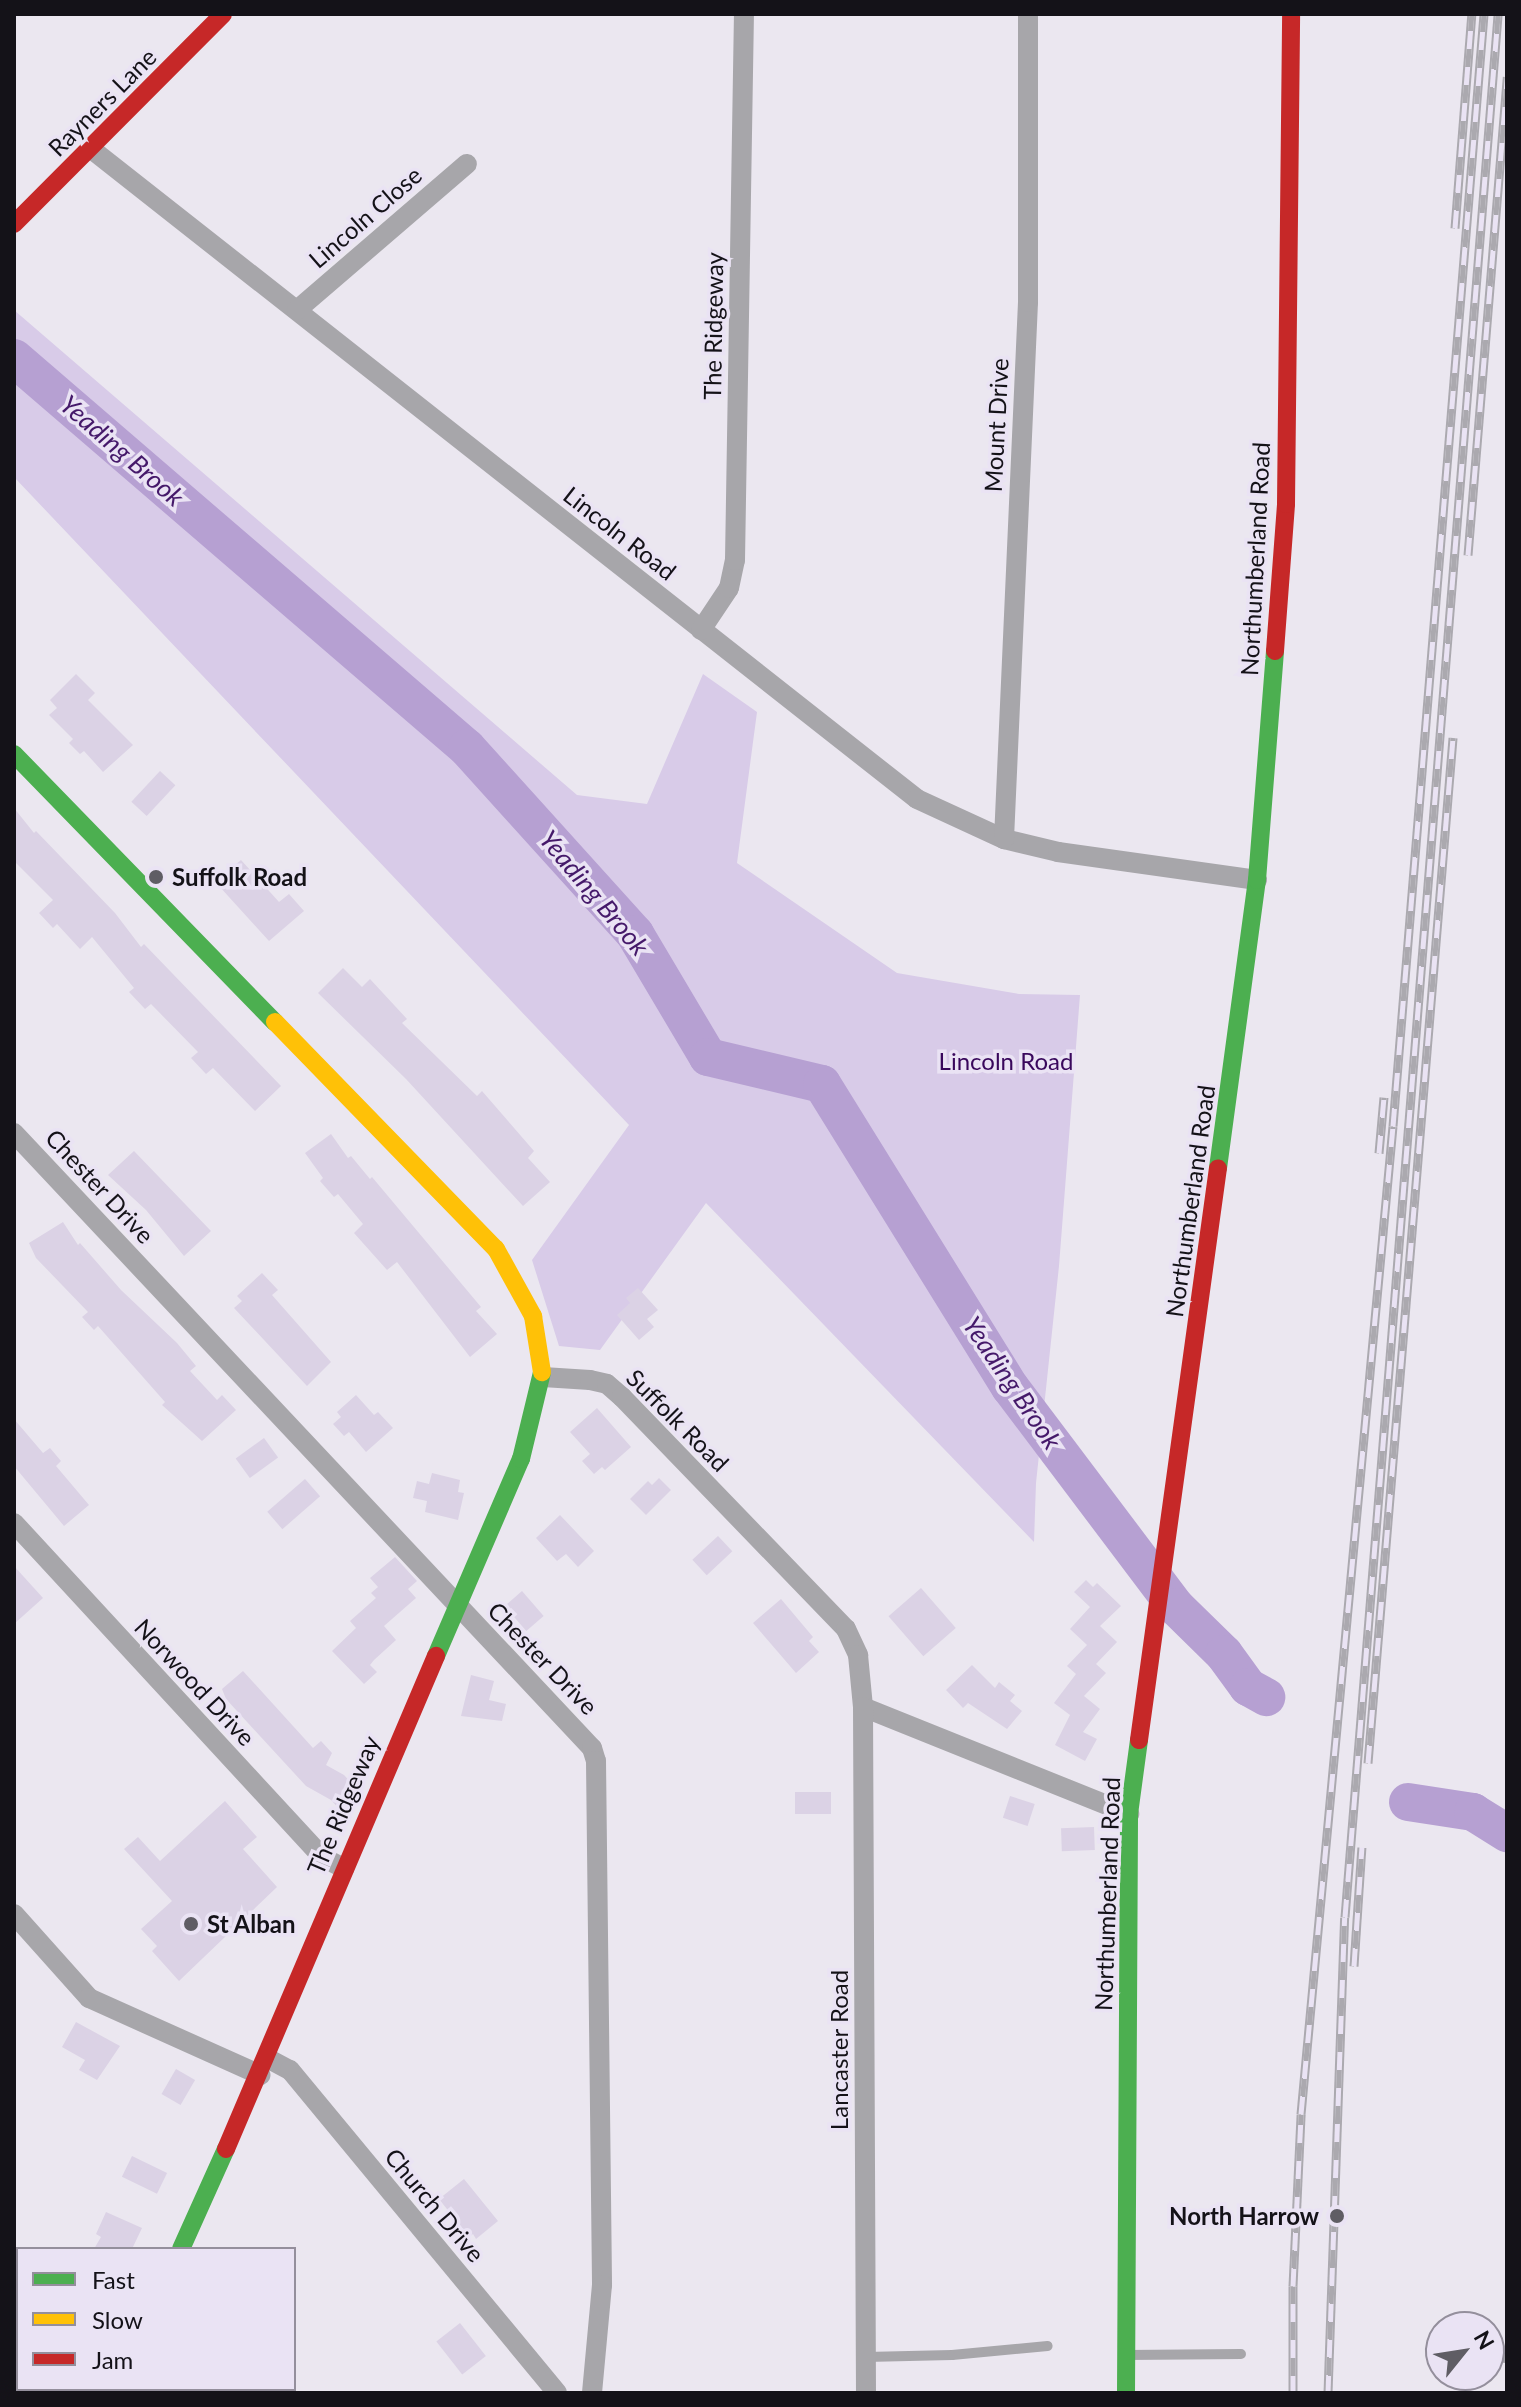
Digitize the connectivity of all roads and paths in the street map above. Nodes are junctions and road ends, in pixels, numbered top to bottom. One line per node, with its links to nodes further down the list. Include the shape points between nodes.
1 (223, 14): 5 (street, Rayners Lane)
2 (744, 14): 9 (street, The Ridgeway, via 735,560 729,588)
3 (1028, 14): 11 (street, Mount Drive, via 1028,302)
4 (1291, 14): 12 (street, Northumberland Road, via 1286,504)
5 (90, 148): 7 (street, Rayners Lane); 8 (street, Lincoln Road)
6 (467, 164): 8 (street, Lincoln Close)
7 (14, 224)
8 (297, 310): 9 (street, Lincoln Road)
9 (701, 630): 11 (street, Lincoln Road, via 917,799)
10 (14, 754): 14 (street, via 496,1249 533,1316)
11 (1004, 839): 12 (street, Lincoln Road, via 1058,852)
12 (1257, 880): 18 (street, Northumberland Road)
13 (14, 1133): 16 (street, Chester Drive)
14 (543, 1377): 16 (street, The Ridgeway, via 521,1459); 17 (street, Suffolk Road, via 607,1384 622,1397 846,1629 858,1655)
15 (14, 1523): 19 (street, Norwood Drive, via 322,1857)
16 (457, 1606): 19 (street, The Ridgeway); 28 (street, Chester Drive, via 592,1748 596,1761 602,2285)
17 (863, 1707): 18 (street); 26 (street, Lancaster Road)
18 (1129, 1814): 25 (street, Northumberland Road)
19 (344, 1868): 21 (street, The Ridgeway)
20 (14, 1914): 21 (street, Church Drive, via 89,1998)
21 (263, 2066): 22 (street, The Ridgeway); 27 (street, Church Drive, via 290,2070)
22 (182, 2247)
23 (1048, 2346): 26 (lane)
24 (1241, 2354): 25 (lane)
25 (1125, 2355): 30 (street, Northumberland Road)
26 (866, 2357): 29 (street, Lancaster Road)
27 (557, 2393)
28 (592, 2393)
29 (866, 2393)
30 (1126, 2393)

